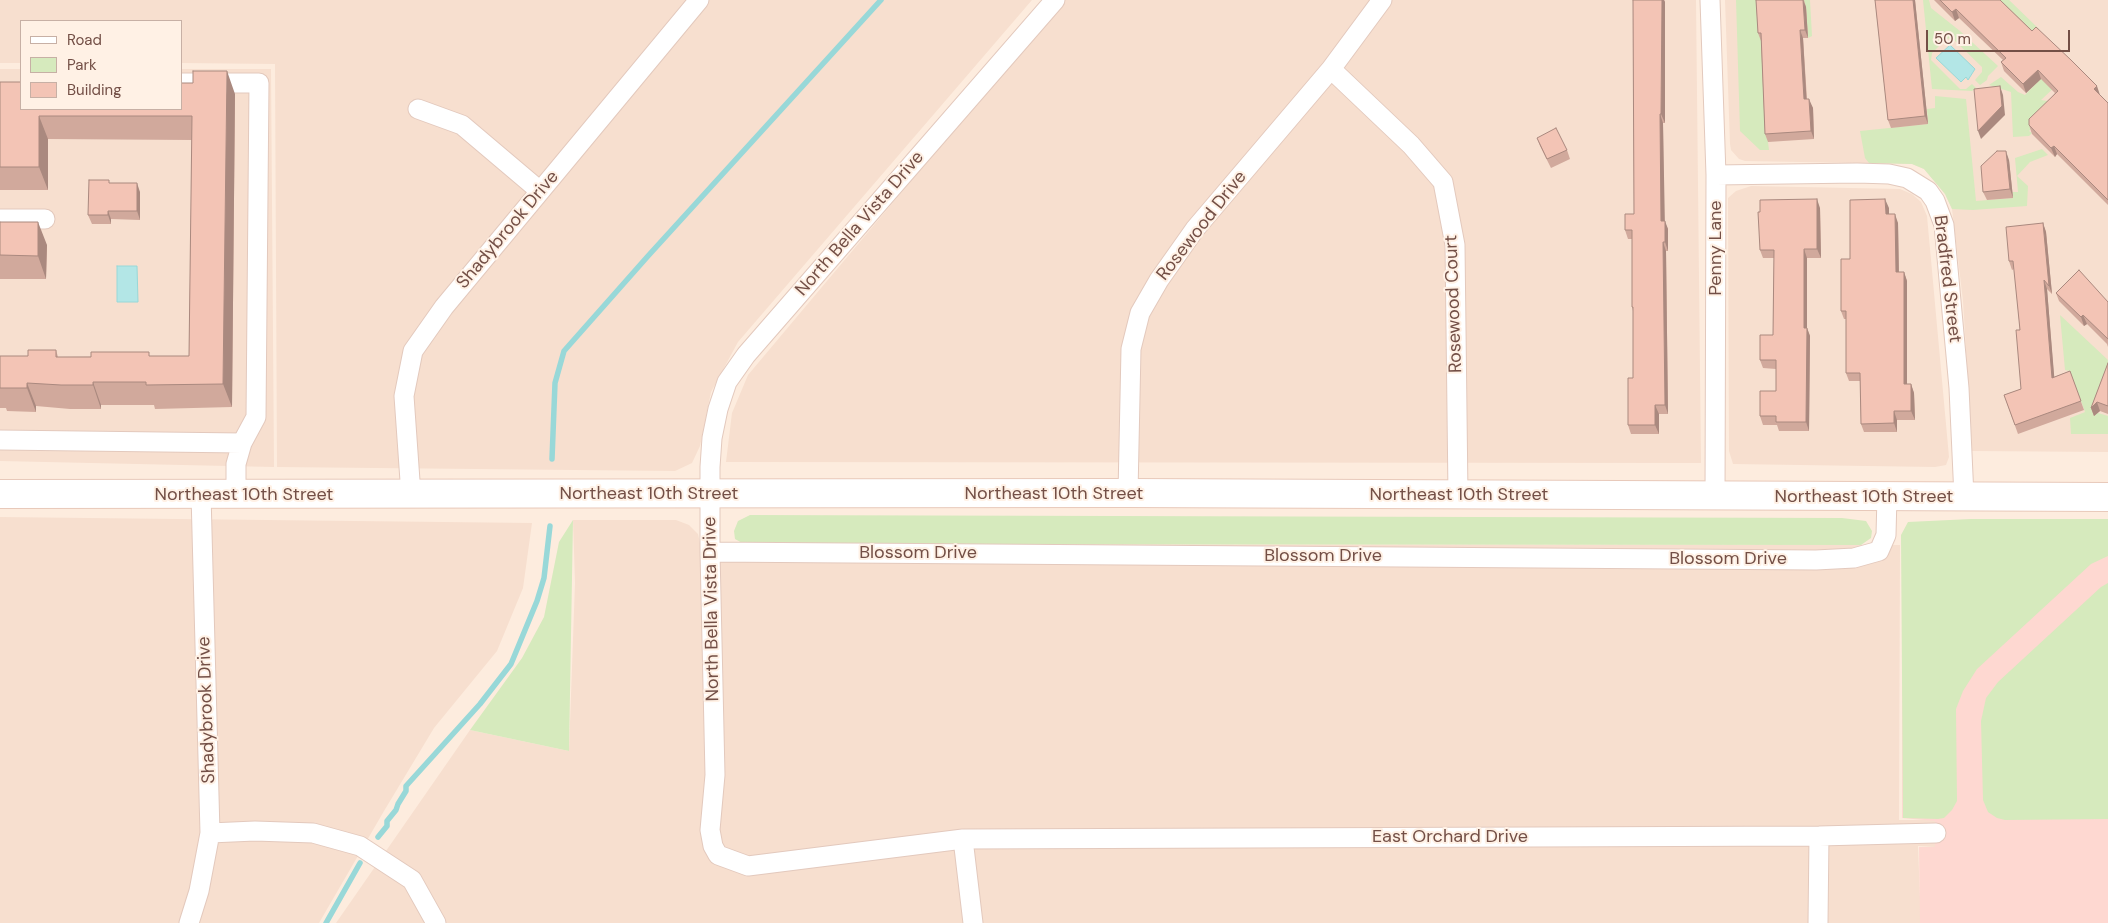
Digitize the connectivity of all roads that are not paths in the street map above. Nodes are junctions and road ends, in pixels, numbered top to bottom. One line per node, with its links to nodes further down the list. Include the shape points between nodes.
1 (699, 0): 9 (street, Shadybrook Drive)
2 (1055, 0): 17 (street, North Bella Vista Drive, via 746,355 727,382 712,438)
3 (1382, 0): 5 (street, Rosewood Drive)
4 (1710, 0): 8 (street, Penny Lane)
5 (1331, 69): 18 (street, Rosewood Drive, via 1195,229 1140,313 1132,349); 20 (street, Rosewood Court, via 1411,144 1443,182 1455,245)
6 (182, 83): 13 (street, via 259,83 256,417)
7 (418, 109): 9 (street, via 462,124)
8 (1716, 175): 21 (street, Penny Lane); 23 (street, Bradfred Street, via 1888,174 1907,178 1928,191 1935,200 1944,225)
9 (540, 191): 19 (street, Shadybrook Drive, via 444,307 413,351 404,396)
10 (0, 219): 11 (street)
11 (45, 219)
12 (0, 440): 13 (street)
13 (242, 443): 16 (street, via 236,464)
14 (0, 494): 15 (main road, Northeast 10th Street)
15 (201, 494): 16 (main road, Northeast 10th Street); 26 (street, Shadybrook Drive)
16 (236, 494): 19 (main road, Northeast 10th Street)
17 (710, 494): 18 (main road, Northeast 10th Street); 19 (main road, Northeast 10th Street); 25 (street, North Bella Vista Drive)
18 (1128, 494): 20 (main road, Northeast 10th Street)
19 (411, 495)
20 (1458, 495): 21 (main road, Northeast 10th Street)
21 (1715, 496): 22 (main road, Northeast 10th Street)
22 (1887, 496): 23 (main road, Northeast 10th Street); 25 (street, Blossom Drive, via 1886,535 1879,551 1854,558 1816,560)
23 (1964, 497): 24 (main road, Northeast 10th Street)
24 (2108, 497)
25 (710, 552): 29 (street, North Bella Vista Drive, via 715,775 710,830 718,855 748,866)
26 (210, 833): 30 (street, Shadybrook Drive); 31 (street, via 313,833 360,846 412,880)
27 (1936, 833): 28 (street, East Orchard Drive)
28 (1819, 836): 29 (street, East Orchard Drive); 33 (street)
29 (963, 838): 32 (street)
30 (190, 923)
31 (436, 923)
32 (973, 923)
33 (1818, 923)

